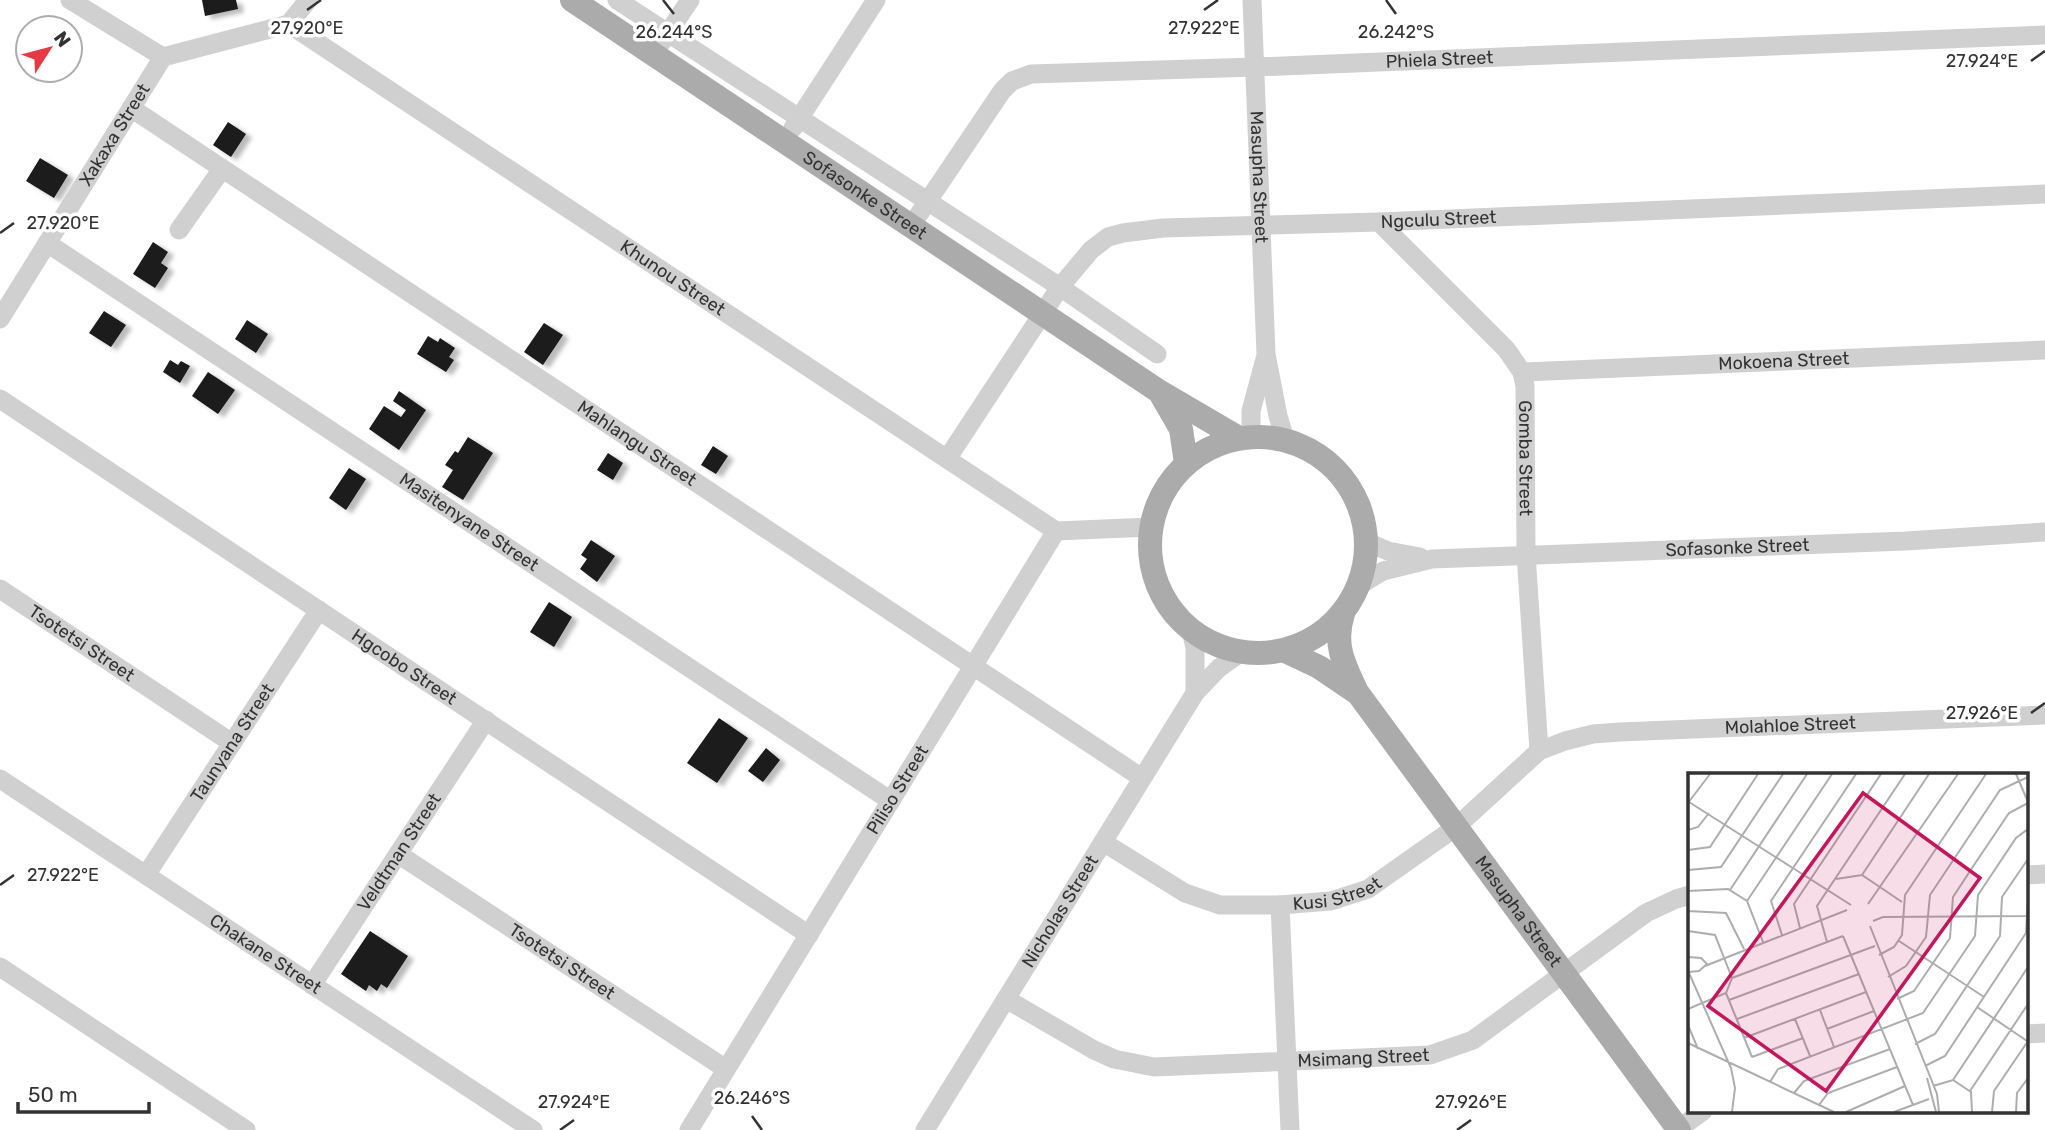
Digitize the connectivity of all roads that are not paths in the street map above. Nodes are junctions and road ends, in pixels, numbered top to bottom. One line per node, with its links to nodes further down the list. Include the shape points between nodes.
1 (70, 0): 12 (street)
2 (308, 0): 8 (street)
3 (572, 0): 11 (main road, Sofasonke Street)
4 (617, 0): 9 (street)
5 (690, 0): 9 (street)
6 (876, 0): 15 (street)
7 (1252, 0): 13 (street, Masupha Street)
8 (289, 24): 12 (street); 36 (street, Khunou Street)
9 (668, 33): 11 (street); 15 (street)
10 (2045, 35): 13 (street, Phiela Street)
11 (653, 54): 16 (main road, Sofasonke Street)
12 (163, 57): 14 (street, Xakaxa Street)
13 (1255, 67): 19 (street, Phiela Street, via 1020,76 1002,91); 21 (street, Masupha Street)
14 (131, 108): 17 (street, Mahlangu Street); 24 (street, Xakaxa Street)
15 (799, 119): 16 (street); 19 (street)
16 (784, 142): 22 (main road, Sofasonke Street)
17 (222, 169): 23 (street); 51 (street, Mahlangu Street)
18 (2045, 194): 20 (street, Ngculu Street)
19 (929, 202): 22 (street, Phiela Street); 25 (street)
20 (1379, 222): 21 (street, Ngculu Street); 31 (street, via 1506,349)
21 (1261, 225): 25 (street, Ngculu Street, via 1163,228 1108,237); 30 (street, Masupha Street)
22 (912, 226): 26 (main road, Sofasonke Street)
23 (179, 230)
24 (47, 243): 27 (street, Xakaxa Street); 60 (street, Masitenyane Street)
25 (1060, 287): 26 (street, Ngculu Street); 29 (street)
26 (1042, 314): 32 (main road, Sofasonke Street); 36 (street, Ngculu Street)
27 (0, 319)
28 (2045, 350): 31 (street, Mokoena Street)
29 (1157, 354)
30 (1266, 354): 34 (street, Masupha Street); 35 (street, Masupha Street)
31 (1522, 372): 42 (street, Gomba Street)
32 (1157, 390): 34 (main road, Sofasonke Street); 37 (main road, Sofasonke Street, via 1181,429)
33 (0, 399): 46 (street, Hgcobo Street)
34 (1245, 437): 35 (main road, Sofasonke Street); 37 (main road, Sofasonke Street, via 1213,445)
35 (1285, 439): 41 (main road, Sofasonke Street, via 1317,453 1343,477 1361,508)
36 (947, 459): 39 (street, Khunou Street)
37 (1186, 463): 38 (main road, Sofasonke Street, via 1171,478)
38 (1151, 527): 39 (street); 48 (main road, Sofasonke Street, via 1150,556 1157,584 1171,610)
39 (1056, 531): 51 (street, Piliso Street)
40 (2045, 532): 42 (street, Sofasonke Street)
41 (1367, 542): 43 (street, Sofasonke Street); 44 (main road, Sofasonke Street)
42 (1526, 554): 43 (street, Sofasonke Street); 57 (street, Gomba Street)
43 (1432, 559): 44 (street, Sofasonke Street, via 1383,571)
44 (1360, 585): 47 (main road, Sofasonke Street)
45 (0, 589): 56 (street, Tsotetsi Street)
46 (319, 610): 55 (street, Hgcobo Street); 56 (street, Taunyana Street)
47 (1343, 614): 49 (main road, Sofasonke Street, via 1326,631); 52 (main road, Masupha Street, via 1338,651)
48 (1191, 631): 50 (main road, Sofasonke Street); 53 (street)
49 (1285, 651): 50 (main road, Sofasonke Street); 52 (main road, Masupha Street)
50 (1240, 653): 53 (street, Nicholas Street)
51 (974, 666): 58 (street, Mahlangu Street); 60 (street, Piliso Street)
52 (1357, 692): 61 (main road, Masupha Street)
53 (1195, 693): 58 (street, Nicholas Street)
54 (2045, 715): 57 (street, Molahloe Street, via 1593,734)
55 (485, 720): 63 (street, Veldtman Street); 67 (street, Hgcobo Street)
56 (232, 743): 64 (street, Taunyana Street)
57 (1539, 751): 61 (street, Kusi Street)
58 (1142, 778): 62 (street, Nicholas Street)
59 (0, 779): 64 (street, Chakane Street)
60 (891, 801): 67 (street, Piliso Street)
61 (1456, 827): 66 (street, Kusi Street, via 1368,889 1331,901); 69 (main road, Masupha Street)
62 (1103, 842): 66 (street, Kusi Street, via 1203,900 1220,905); 71 (street, Nicholas Street)
63 (398, 854): 70 (street, Veldtman Street); 73 (street, Tsotetsi Street)
64 (146, 875): 70 (street, Chakane Street)
65 (1688, 896): 69 (street, Msimang Street, via 1646,913)
66 (1280, 905): 72 (street)
67 (809, 934): 73 (street, Piliso Street)
68 (0, 967): 75 (street)
69 (1563, 972): 72 (street, Msimang Street, via 1473,1040 1451,1049 1430,1055); 80 (main road, Masupha Street)
70 (312, 985): 76 (street, Chakane Street)
71 (1006, 999): 72 (street, Msimang Street, via 1094,1050 1132,1064); 78 (street, Nicholas Street)
72 (1287, 1063): 79 (street)
73 (726, 1069): 77 (street, Piliso Street)
74 (1702, 1112): 80 (street)
75 (246, 1130)
76 (533, 1130)
77 (689, 1130)
78 (925, 1130)
79 (1290, 1130)
80 (1678, 1130)

